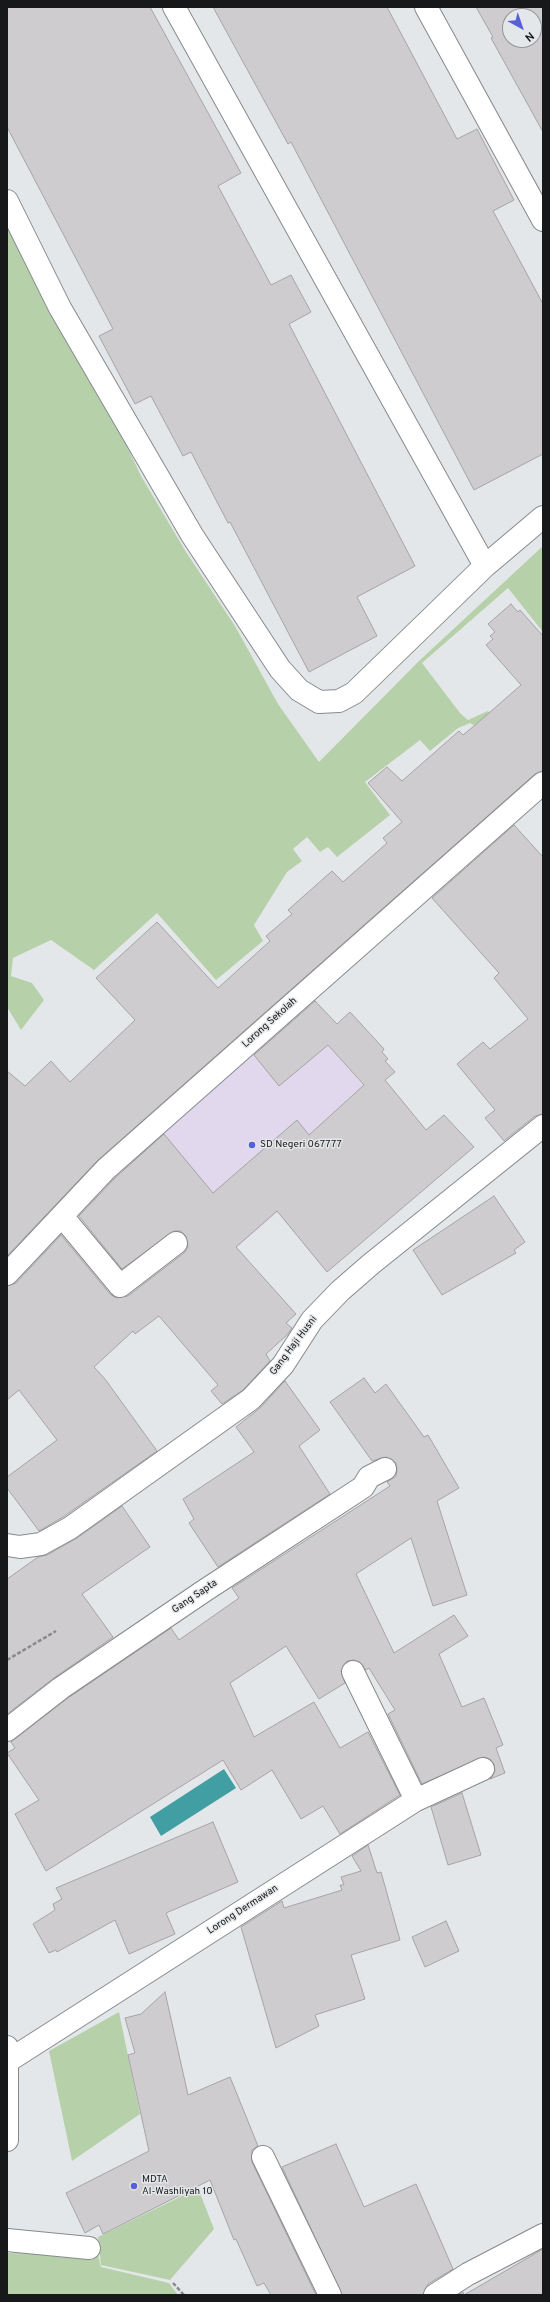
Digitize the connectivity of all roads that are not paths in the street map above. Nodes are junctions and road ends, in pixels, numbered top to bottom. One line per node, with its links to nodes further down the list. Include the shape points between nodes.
1 (174, 7): 6 (street)
2 (426, 7): 4 (street)
3 (7, 201): 6 (street, via 60,308 192,535 280,669 299,690 319,702 339,701 354,692)
4 (543, 220)
5 (543, 517): 6 (street)
6 (485, 566)
7 (543, 783): 9 (street, Lorong Sekolah, via 106,1169)
8 (543, 1126): 13 (street, Gang Haji Husni, via 340,1291 312,1320 282,1365 251,1399 70,1528 41,1544 20,1547)
9 (62, 1216): 10 (street, via 120,1286); 11 (street, Lorong Sekolah)
10 (176, 1243)
11 (7, 1274)
12 (385, 1469): 15 (street, Gang Sapta, via 369,1477 364,1487 61,1688)
13 (7, 1545)
14 (353, 1672): 17 (street)
15 (7, 1730)
16 (483, 1769): 17 (street, Lorong Dermawan)
17 (416, 1800): 18 (street, Lorong Dermawan)
18 (8, 2053): 19 (street)
19 (7, 2140)
20 (264, 2157): 24 (street)
21 (543, 2235): 25 (street, via 468,2274)
22 (7, 2240): 23 (street)
23 (89, 2248)
24 (330, 2295)
25 (435, 2295)

